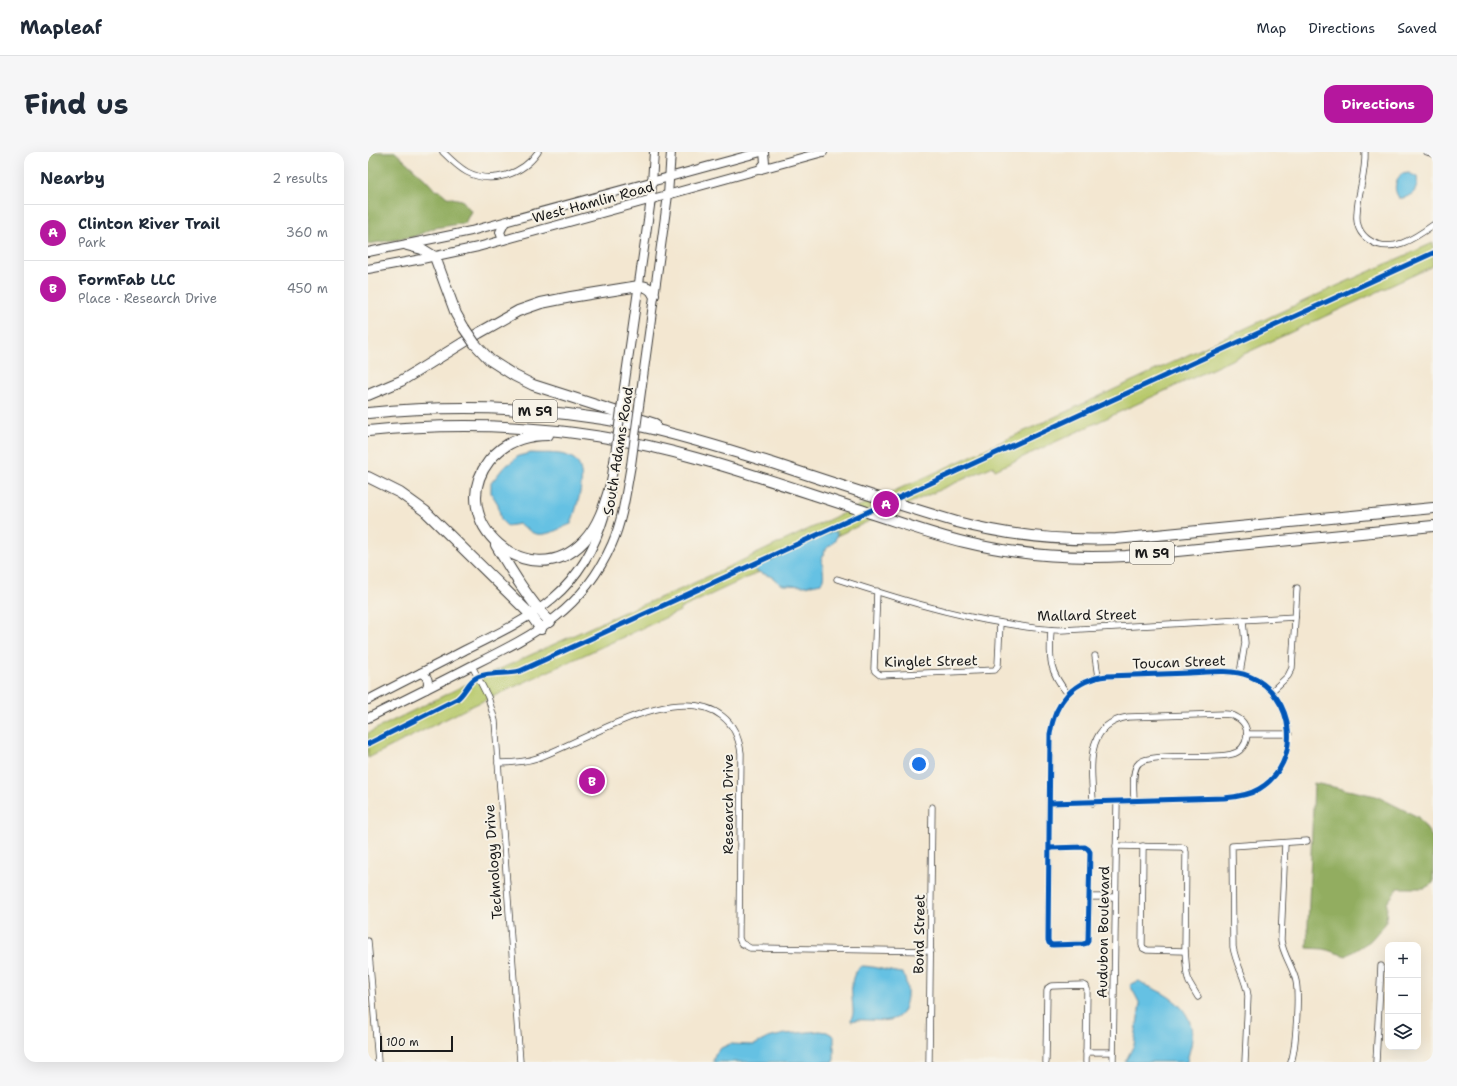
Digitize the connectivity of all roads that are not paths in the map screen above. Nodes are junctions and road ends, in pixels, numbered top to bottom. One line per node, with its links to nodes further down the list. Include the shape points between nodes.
1 (443, 152): 2 (street, via 468,172 490,177 501,177 517,171)
2 (538, 152)
3 (654, 152): 13 (main road, South Adams Road)
4 (671, 152): 12 (main road, South Adams Road)
5 (762, 152): 11 (main road, via 765,163); 12 (main road, West Hamlin Road)
6 (823, 152): 10 (main road, West Hamlin Road)
7 (1365, 152): 17 (street, via 1357,214 1360,230 1366,238 1377,244 1393,246 1413,238)
8 (1427, 152): 9 (street)
9 (1433, 154)
10 (799, 155): 11 (main road, West Hamlin Road)
11 (759, 170): 14 (main road, West Hamlin Road)
12 (670, 177): 13 (main road, West Hamlin Road); 14 (main road, South Adams Road)
13 (653, 182): 15 (main road, South Adams Road); 16 (main road, West Hamlin Road)
14 (668, 195): 15 (main road, West Hamlin Road); 24 (main road, South Adams Road)
15 (651, 199): 18 (main road, West Hamlin Road); 23 (main road, South Adams Road)
16 (505, 222): 18 (main road, via 500,232); 19 (main road, West Hamlin Road)
17 (1433, 225)
18 (503, 240): 21 (main road, West Hamlin Road)
19 (407, 246): 20 (main road, West Hamlin Road); 21 (highway, via 422,249)
20 (368, 252)
21 (435, 257): 22 (main road, West Hamlin Road); 29 (highway, bridge, via 456,314 475,344 490,360 533,385 635,416)
22 (368, 269)
23 (639, 286): 24 (highway, via 647,286); 25 (highway, via 563,298 518,311 401,381); 31 (main road, South Adams Road, bridge)
24 (654, 295): 44 (main road, South Adams Road, bridge, via 631,465 621,518 595,576 566,610)
25 (368, 395)
26 (368, 413): 29 (highway, M 59, via 448,408 532,410 632,424)
27 (368, 431): 28 (highway, M 59, via 419,426 483,426)
28 (588, 435): 35 (highway, M 59, via 632,442 695,458 950,538 1026,553 1078,557 1132,555); 36 (highway, via 551,434 529,437 511,443 492,458 482,472 477,496 482,521)
29 (700, 441): 34 (highway, M 59, via 957,522 1030,536 1104,539)
30 (368, 477): 40 (highway, via 400,493 425,511)
31 (611, 484): 36 (highway, via 593,529 581,544 567,553 550,559 525,558 508,551); 40 (main road, South Adams Road, via 597,538 585,561 569,583)
32 (1433, 504): 34 (highway)
33 (1433, 508): 34 (highway, M 59)
34 (1372, 514)
35 (1433, 526)
36 (492, 538): 40 (highway)
37 (837, 579): 39 (street, Mallard Street)
38 (1297, 588): 41 (street)
39 (877, 591): 43 (street, Mallard Street, via 939,611); 43 (street, Kinglet Street, via 874,669 880,675 995,670 998,666)
40 (535, 613): 44 (highway); 48 (main road, South Adams Road)
41 (1295, 617): 42 (street, Mallard Street); 52 (street, via 1292,668 1288,676)
42 (1243, 621): 45 (street, Mallard Street); 49 (street, via 1245,643)
43 (1000, 623): 45 (street, Mallard Street)
44 (545, 626): 47 (main road, South Adams Road, via 520,642)
45 (1052, 630): 53 (street, via 1050,652 1053,672)
46 (1095, 656): 50 (street)
47 (472, 666): 51 (main road, South Adams Road); 58 (street, Technology Drive, via 494,712)
48 (421, 673): 51 (main road, via 427,678); 54 (main road, South Adams Road)
49 (1240, 673): 50 (street, Toucan Street); 52 (street, Toucan Street, via 1258,680)
50 (1098, 677): 53 (street, Toucan Street, via 1080,684)
51 (426, 689): 55 (main road, South Adams Road)
52 (1272, 691): 57 (street, Toucan Street, via 1286,716)
53 (1068, 694): 62 (street, Toucan Street, via 1059,705 1050,734)
54 (368, 700)
55 (368, 718)
56 (1248, 734): 57 (street); 59 (street, via 1242,749 1230,755 1153,758 1140,762 1134,773); 61 (street, via 1240,719 1225,714 1128,717 1116,720 1100,733 1093,748)
57 (1289, 734): 59 (street, Toucan Street, via 1287,754 1281,767 1265,785 1253,792 1224,798)
58 (498, 763): 72 (street, Research Drive, via 538,758 612,724 648,711 682,706 708,708 728,721 740,746 741,943 750,948); 79 (street, Technology Drive)
59 (1134, 801): 60 (street, Toucan Street)
60 (1117, 802): 61 (street, Toucan Street); 66 (street, Audubon Boulevard)
61 (1093, 803): 62 (street, Toucan Street)
62 (1050, 804): 68 (street)
63 (932, 807): 72 (street, Bond Street)
64 (1307, 841): 65 (street)
65 (1285, 843): 84 (street, via 1232,846 1233,948 1248,996); 85 (street, via 1281,940 1296,981 1297,995 1294,1053)
66 (1116, 846): 67 (street); 70 (street, Audubon Boulevard)
67 (1143, 846): 73 (street, via 1143,948); 73 (street, via 1181,847 1186,852)
68 (1049, 848): 69 (street, via 1088,849); 69 (street, via 1049,943 1087,943)
69 (1089, 897): 70 (street)
70 (1115, 897): 77 (street, Audubon Boulevard)
71 (368, 941): 78 (street)
72 (930, 951): 80 (street, Bond Street)
73 (1185, 951): 75 (street, via 1188,979)
74 (1381, 966): 86 (street)
75 (1198, 997)
76 (1086, 1052): 77 (street); 81 (street, via 1086,986 1051,986 1047,991); 82 (street)
77 (1113, 1052): 83 (street, Audubon Boulevard)
78 (378, 1062)
79 (520, 1062)
80 (929, 1062)
81 (1046, 1062)
82 (1086, 1062)
83 (1113, 1062)
84 (1245, 1062)
85 (1291, 1062)
86 (1376, 1062)

